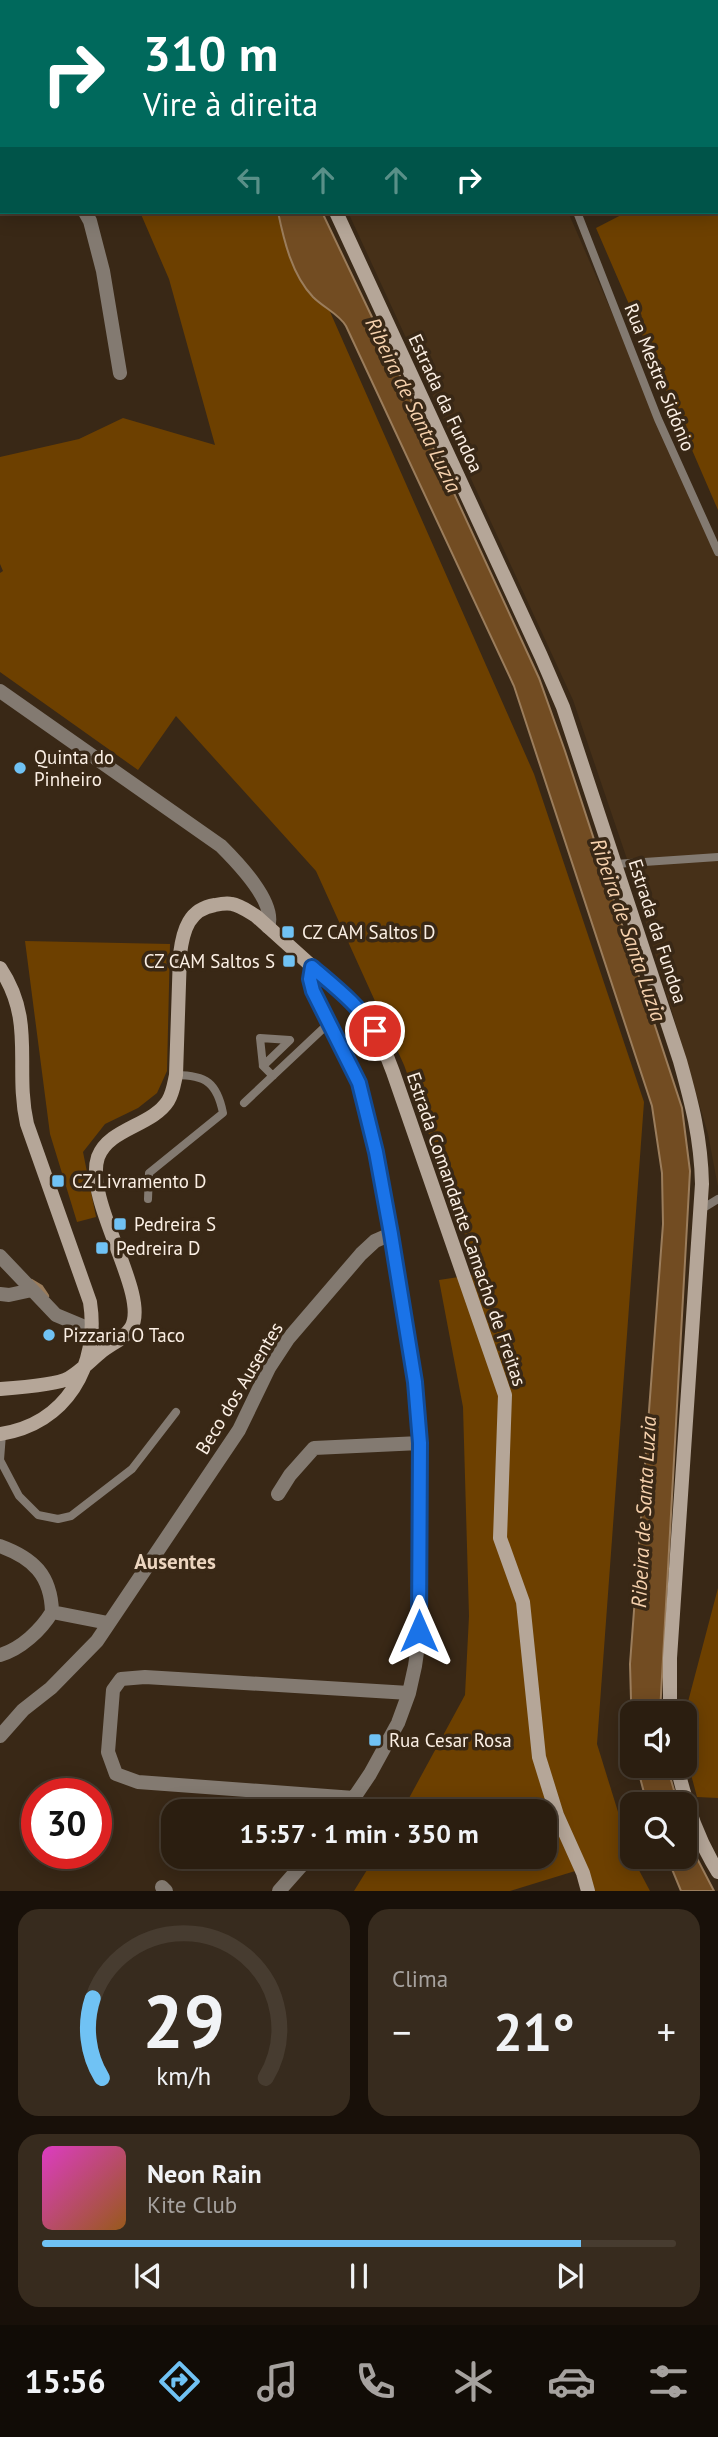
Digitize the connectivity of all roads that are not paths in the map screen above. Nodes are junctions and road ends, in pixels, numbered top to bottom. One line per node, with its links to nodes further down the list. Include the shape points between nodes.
1 (86, 214): 4 (street, via 103,271)
2 (337, 214): 8 (main road, Estrada da Fundoa, via 563,707)
3 (578, 214): 5 (lane, Rua Mestre Sidónio, via 658,419)
4 (120, 373)
5 (718, 552)
6 (0, 691): 9 (street, via 221,846 250,878 269,915)
7 (718, 857): 8 (lane)
8 (615, 864): 19 (main road, Estrada da Fundoa, via 693,1110 701,1149)
9 (268, 927): 10 (main road, Estrada Comandante Camacho de Freitas); 14 (main road, Estrada Comandante Camacho de Freitas, via 231,903 206,907 189,920 180,954)
10 (312, 967): 12 (street, via 313,991); 43 (main road, Estrada Comandante Camacho de Freitas, via 369,1021 381,1041 505,1395 500,1538 523,1602 539,1756 557,1815)
11 (0, 968): 24 (main road, via 23,1025 27,1124 90,1302)
12 (329, 1023): 15 (lane); 20 (street, via 359,1083)
13 (263, 1066): 15 (lane)
14 (176, 1075): 17 (lane, via 207,1080 217,1091 223,1113 149,1173); 25 (main road, Estrada Comandante Camacho de Freitas, via 168,1101 157,1113 118,1136 98,1158 97,1180 134,1318 118,1343)
15 (273, 1076): 16 (lane)
16 (244, 1103)
17 (148, 1199)
18 (718, 1199): 19 (lane)
19 (700, 1210): 36 (main road, Estrada da Fundoa)
20 (391, 1234): 29 (street); 33 (street, Beco dos Ausentes, via 361,1254 288,1339 239,1430)
21 (0, 1256): 22 (street)
22 (32, 1290): 23 (street); 24 (street, via 56,1315)
23 (0, 1294)
24 (92, 1330): 25 (main road)
25 (84, 1367): 26 (main road, via 66,1380); 28 (main road, via 54,1412)
26 (0, 1389)
27 (176, 1412): 28 (lane, via 132,1469 71,1516 58,1519 38,1515 19,1496 0,1461)
28 (1, 1434)
29 (420, 1443): 30 (street, via 314,1448); 35 (street, via 419,1631)
30 (278, 1494)
31 (0, 1546): 32 (street, via 15,1551 43,1575 52,1596)
32 (52, 1612): 33 (street); 34 (street, via 30,1638)
33 (108, 1623): 37 (street, Beco dos Ausentes, via 97,1641)
34 (0, 1655)
35 (409, 1693): 39 (street, via 398,1723); 39 (street, via 145,1677 121,1679 113,1690 107,1752 116,1774 126,1779)
36 (670, 1701)
37 (0, 1736)
38 (680, 1778): 41 (main road)
39 (354, 1798)
40 (298, 1869): 42 (street)
41 (718, 1872)
42 (279, 1891)
43 (589, 1891)

